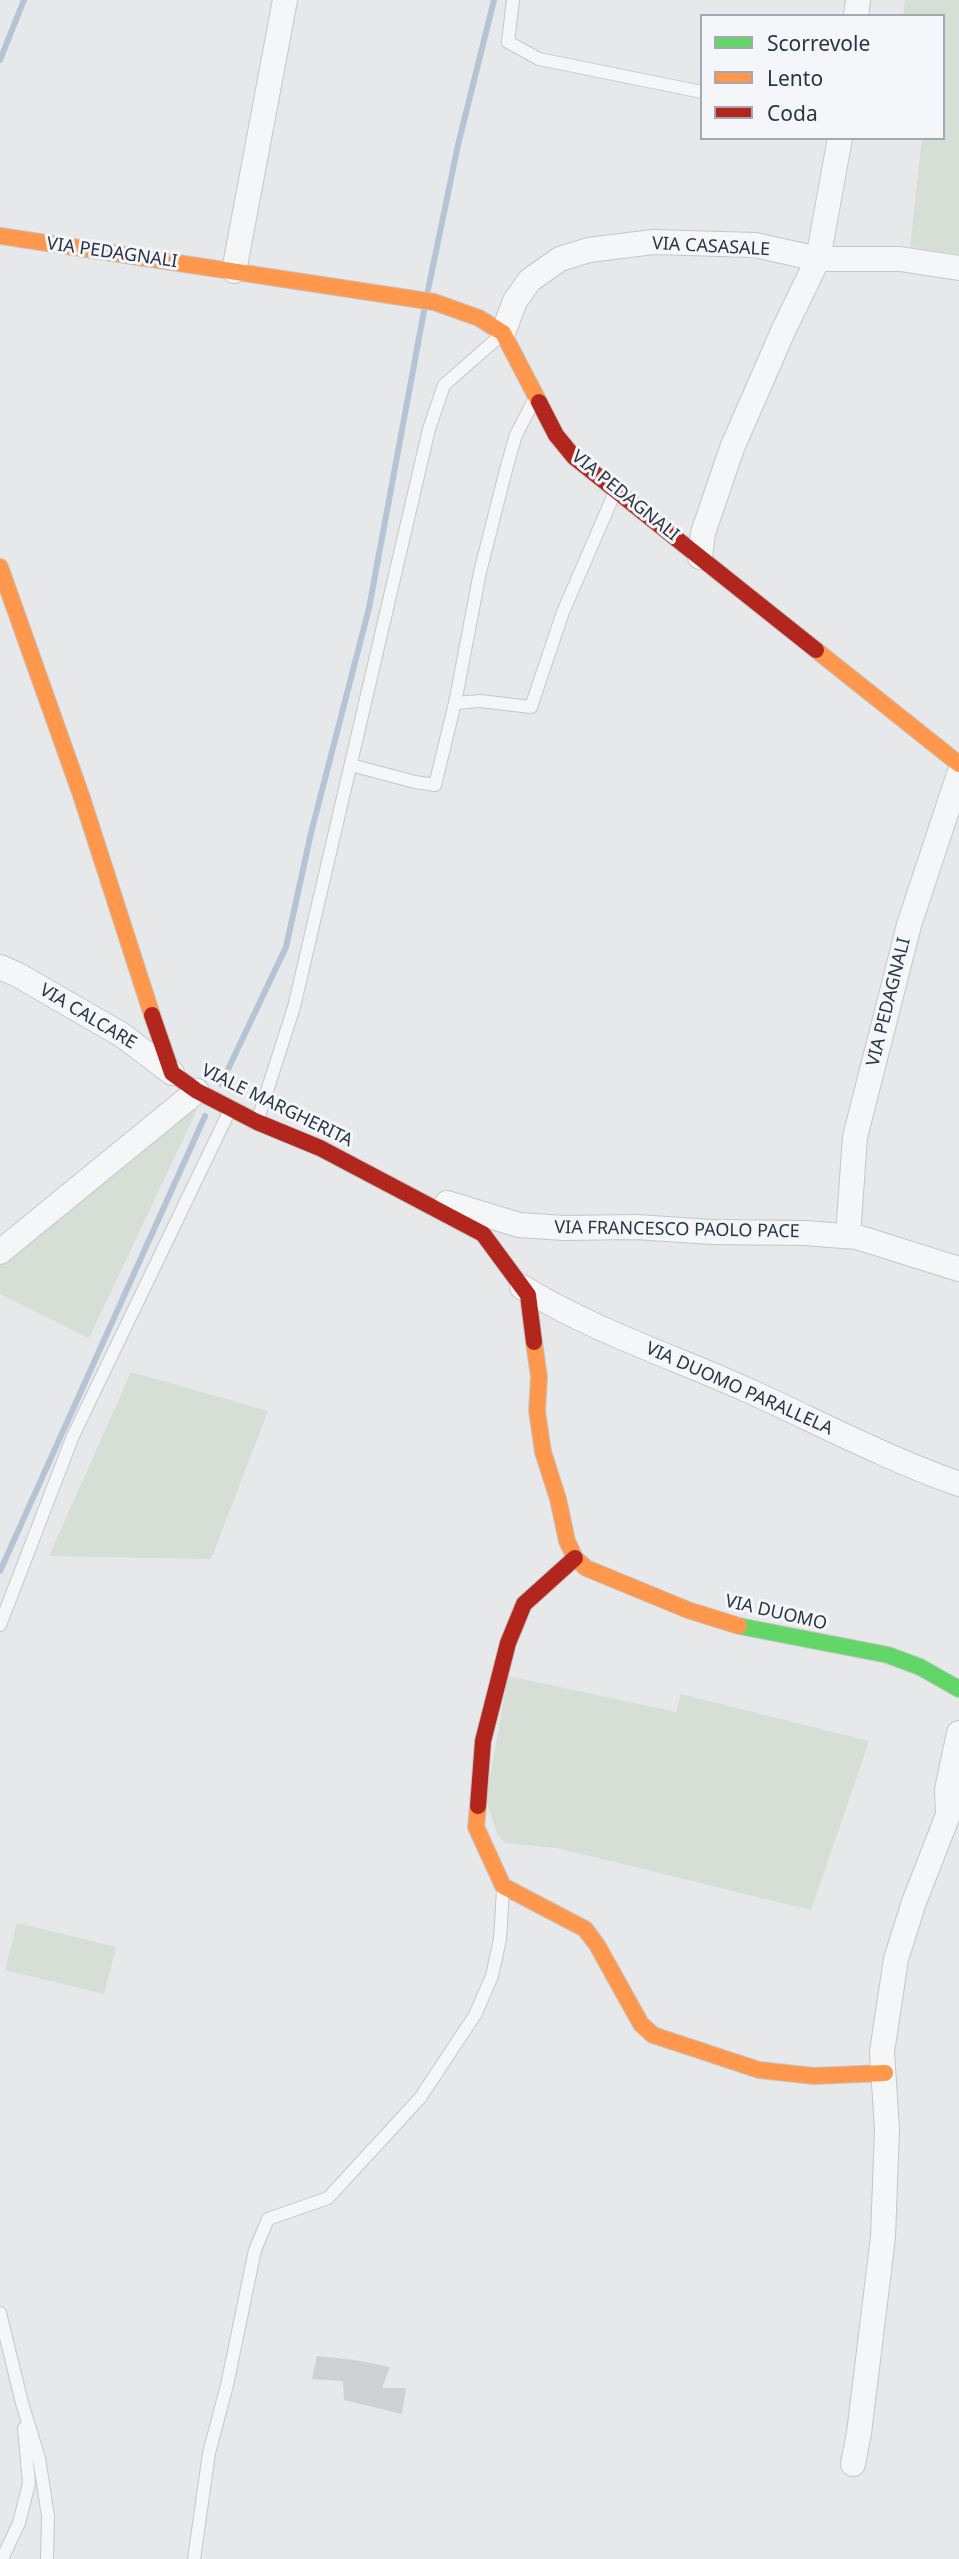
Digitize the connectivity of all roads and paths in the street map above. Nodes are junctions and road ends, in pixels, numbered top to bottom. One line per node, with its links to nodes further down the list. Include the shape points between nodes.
1 (285, 0): 8 (street)
2 (513, 0): 3 (lane, via 508,42 539,58)
3 (700, 92)
4 (840, 140): 6 (street)
5 (0, 236): 8 (street, VIA PEDAGNALI)
6 (818, 259): 7 (street, VIA CASASALE, via 900,259); 9 (street, VIA CASASALE, via 755,245 653,242 589,250 560,260 530,281 515,301); 12 (street, via 732,448 703,533)
7 (959, 268)
8 (234, 271): 9 (street, VIA PEDAGNALI, via 434,302 479,318)
9 (503, 333): 10 (street, VIA PEDAGNALI); 17 (lane, via 444,385 429,429)
10 (536, 396): 11 (street, VIA PEDAGNALI, via 573,457); 14 (lane, via 516,435 507,466 480,572)
11 (615, 490): 12 (street, VIA PEDAGNALI); 14 (lane, via 563,612 531,707)
12 (700, 557): 15 (street, VIA PEDAGNALI)
13 (0, 566): 20 (street)
14 (455, 703): 17 (lane, via 435,785)
15 (948, 747): 16 (street, VIA PEDAGNALI)
16 (959, 764)
17 (351, 765): 23 (lane, via 294,1007)
18 (959, 774): 25 (street, VIA PEDAGNALI, via 909,925 855,1137)
19 (0, 967): 20 (street, VIA CALCARE, via 122,1035)
20 (172, 1073): 21 (street, VIALE MARGHERITA)
21 (197, 1091): 22 (street, VIALE MARGHERITA); 26 (street)
22 (231, 1108): 23 (street, VIALE MARGHERITA); 31 (lane, via 73,1436)
23 (257, 1122): 24 (street, VIALE MARGHERITA, via 320,1148)
24 (396, 1188): 25 (street, VIA FRANCESCO PAOLO PACE, via 519,1225); 28 (street, VIALE MARGHERITA, via 483,1234)
25 (848, 1236): 27 (street, VIA FRANCESCO PAOLO PACE)
26 (0, 1252)
27 (959, 1269)
28 (522, 1287): 29 (street, VIA DUOMO PARALLELA, via 625,1339); 30 (street, VIALE MARGHERITA, via 528,1295 534,1336 543,1452 567,1541)
29 (959, 1484)
30 (580, 1563): 32 (street, VIA DUOMO, via 689,1610 749,1629 867,1649 910,1662); 34 (street, via 524,1604 508,1643 483,1741 476,1827)
31 (0, 1625)
32 (959, 1689)
33 (959, 1734): 35 (street, via 947,1790 948,1815 896,1959 882,2052)
34 (503, 1886): 35 (street, via 585,1929 641,2024 653,2035 759,2070 814,2076); 41 (lane, via 492,1976 475,2015 420,2098 328,2198 268,2219 255,2250 209,2452)
35 (885, 2073): 38 (street, via 883,2237)
36 (0, 2312): 37 (lane)
37 (22, 2403): 39 (lane, via 29,2483 19,2523); 40 (lane, via 39,2458 48,2516)
38 (853, 2464)
39 (2, 2559)
40 (47, 2559)
41 (194, 2559)

